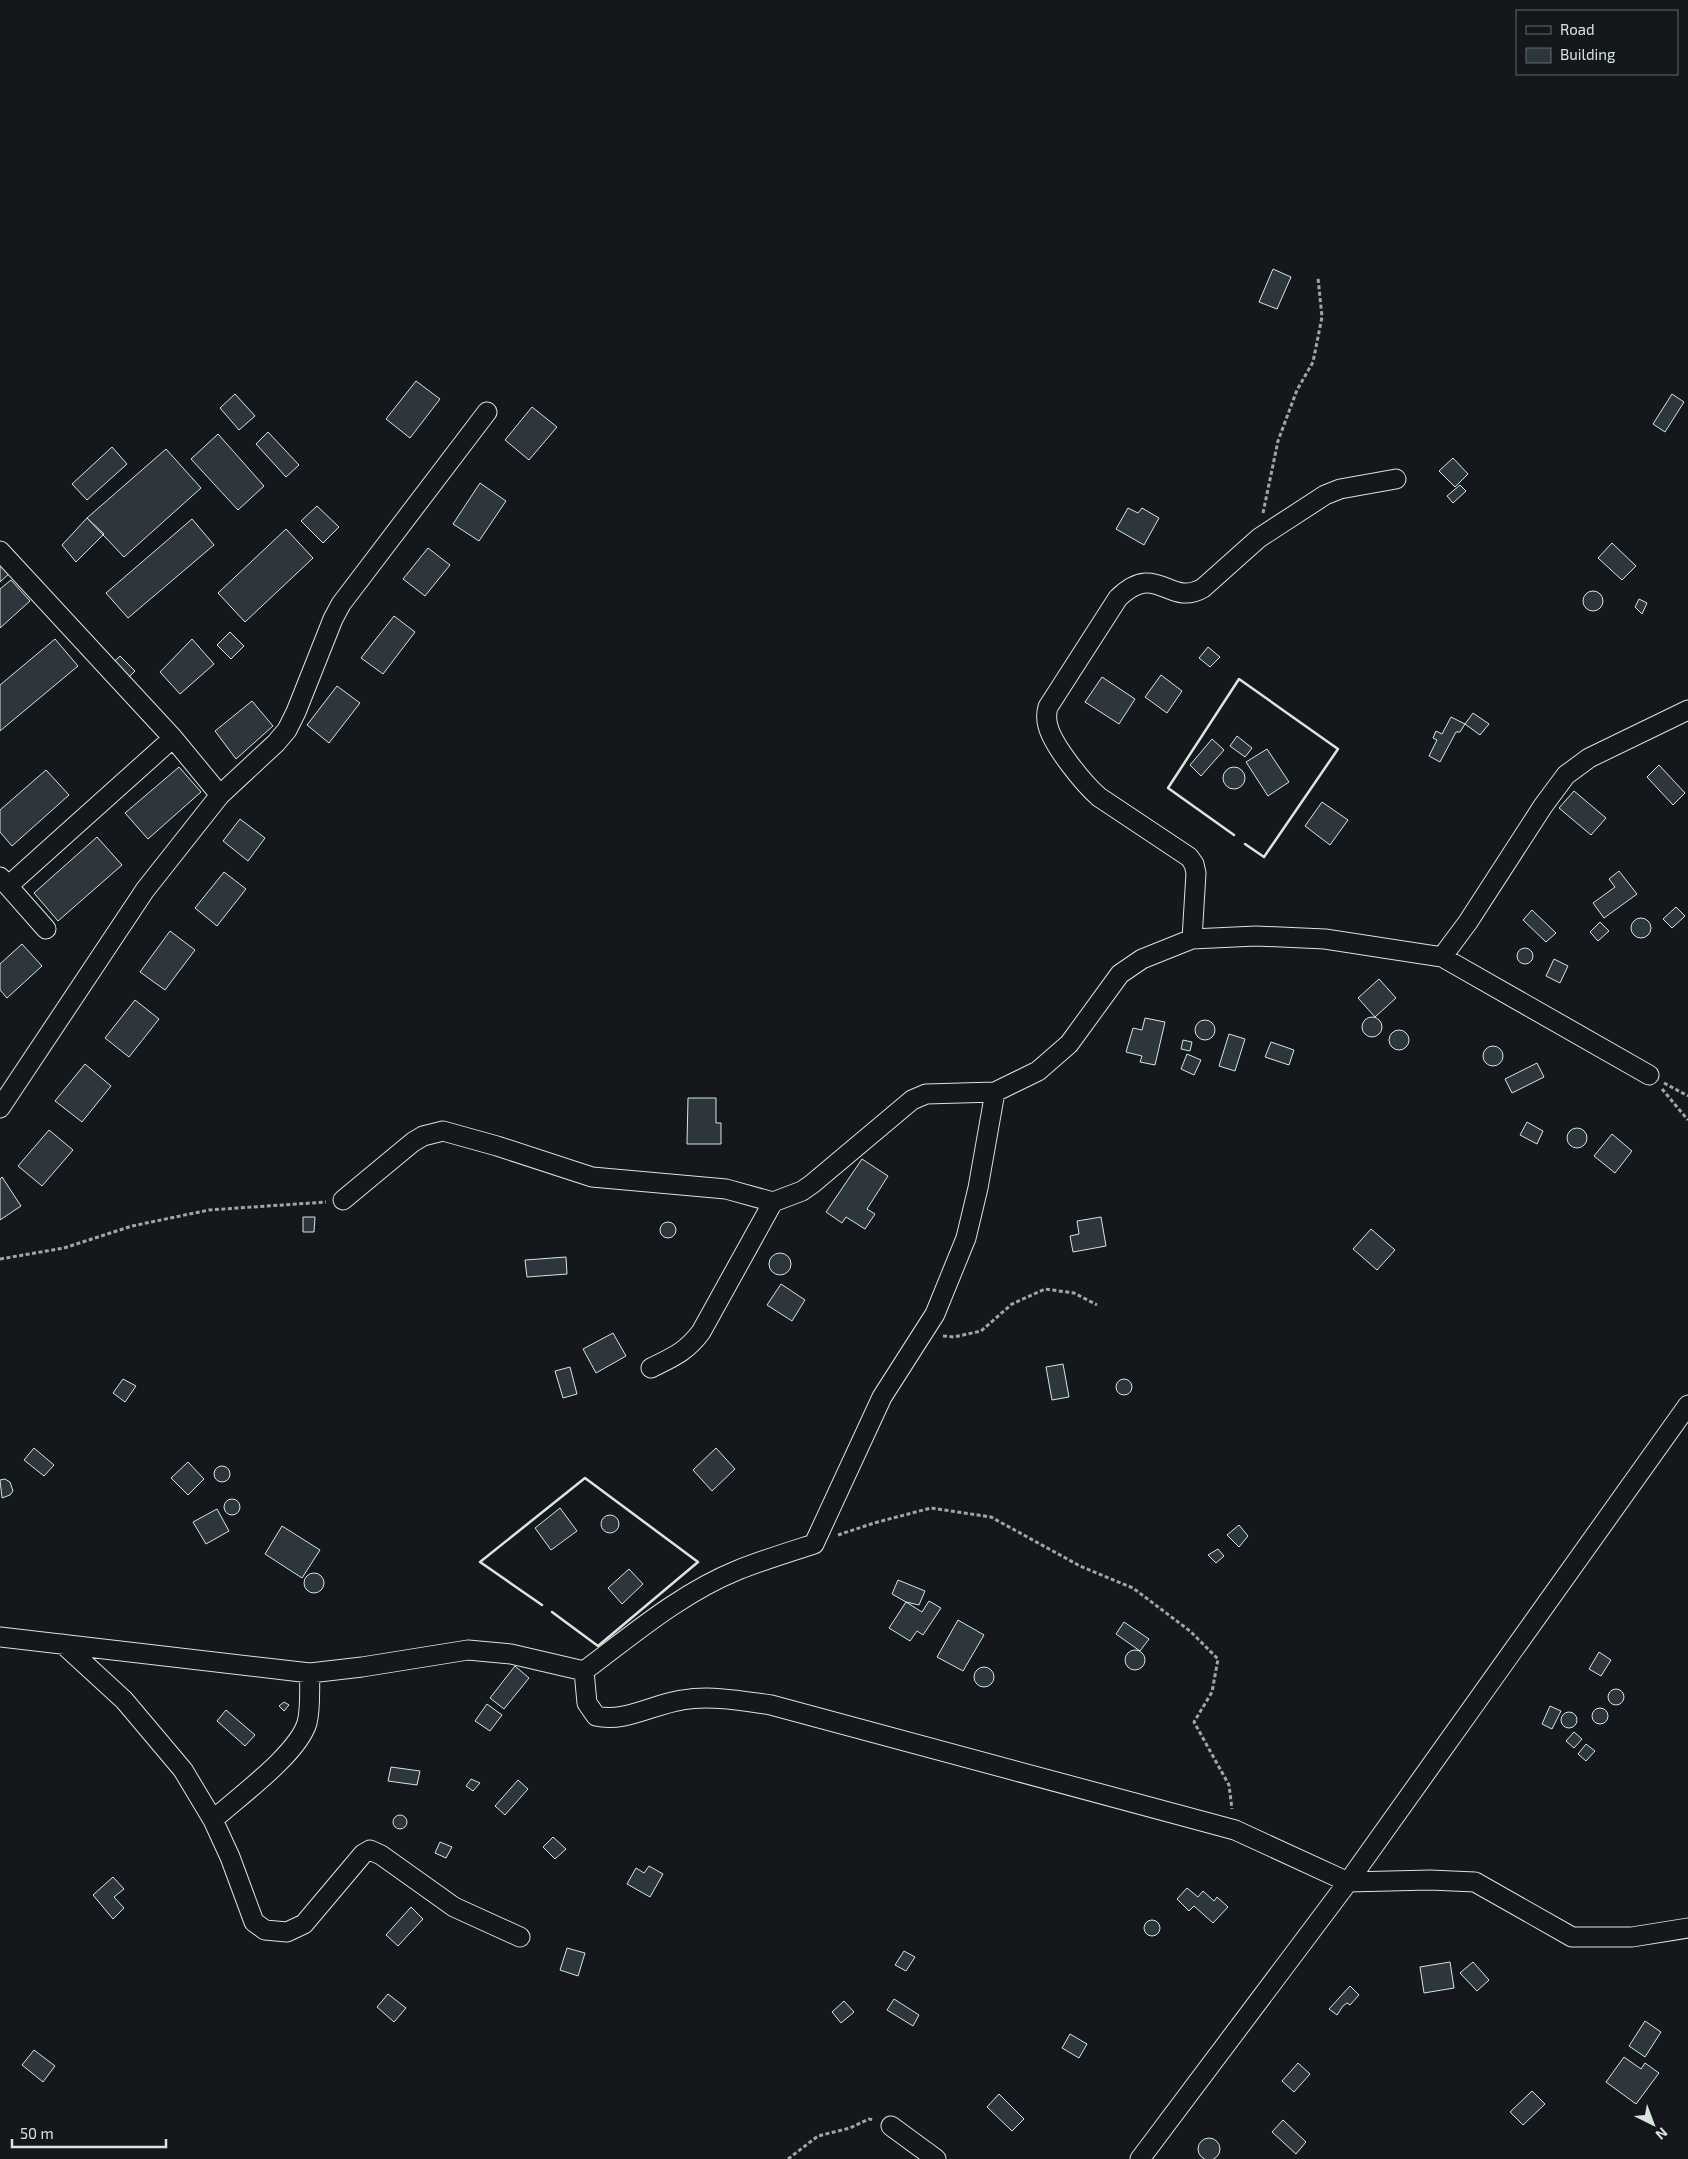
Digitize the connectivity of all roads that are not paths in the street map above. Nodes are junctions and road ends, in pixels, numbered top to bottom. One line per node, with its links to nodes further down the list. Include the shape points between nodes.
1 (487, 412): 6 (street, via 341,604 287,730)
2 (1396, 479): 9 (street, via 1332,492 1259,538 1195,593 1187,594 1148,582 1141,582 1124,592 1048,707 1046,717 1052,738 1089,788 1189,857 1194,864)
3 (0, 551): 5 (street)
4 (1688, 710): 10 (street, via 1589,758 1566,775)
5 (173, 738): 6 (street); 7 (street)
6 (220, 795): 13 (street, via 145,890)
7 (4, 882): 8 (street)
8 (46, 929)
9 (1192, 939): 10 (street, via 1256,936 1325,939); 12 (street, via 1142,959 1120,974 1069,1044 1038,1071)
10 (1442, 957): 11 (street)
11 (1649, 1075)
12 (995, 1092): 15 (street, via 920,1096 812,1184); 20 (street, via 966,1238 935,1314 882,1397 814,1544 737,1570 697,1591)
13 (0, 1108)
14 (343, 1200): 15 (street, via 413,1142 423,1136 443,1132 592,1177 726,1189)
15 (773, 1202): 16 (street, via 701,1332 682,1353)
16 (651, 1368)
17 (1688, 1405): 23 (street)
18 (0, 1637): 19 (street)
19 (64, 1644): 21 (street); 22 (street, via 124,1700 183,1770)
20 (584, 1671): 21 (street, via 511,1654 468,1650); 23 (street, via 587,1703 596,1716 609,1719 682,1700 713,1697 771,1705 1235,1830)
21 (310, 1673): 22 (street, via 307,1722 297,1742)
22 (213, 1820): 25 (street, via 254,1922 265,1930 287,1932 304,1924 363,1854 370,1850 454,1906)
23 (1348, 1882): 24 (street, via 1475,1882 1572,1937 1632,1937); 28 (street)
24 (1688, 1928)
25 (520, 1938)
26 (891, 2126): 27 (street)
27 (936, 2159)
28 (1140, 2159)

